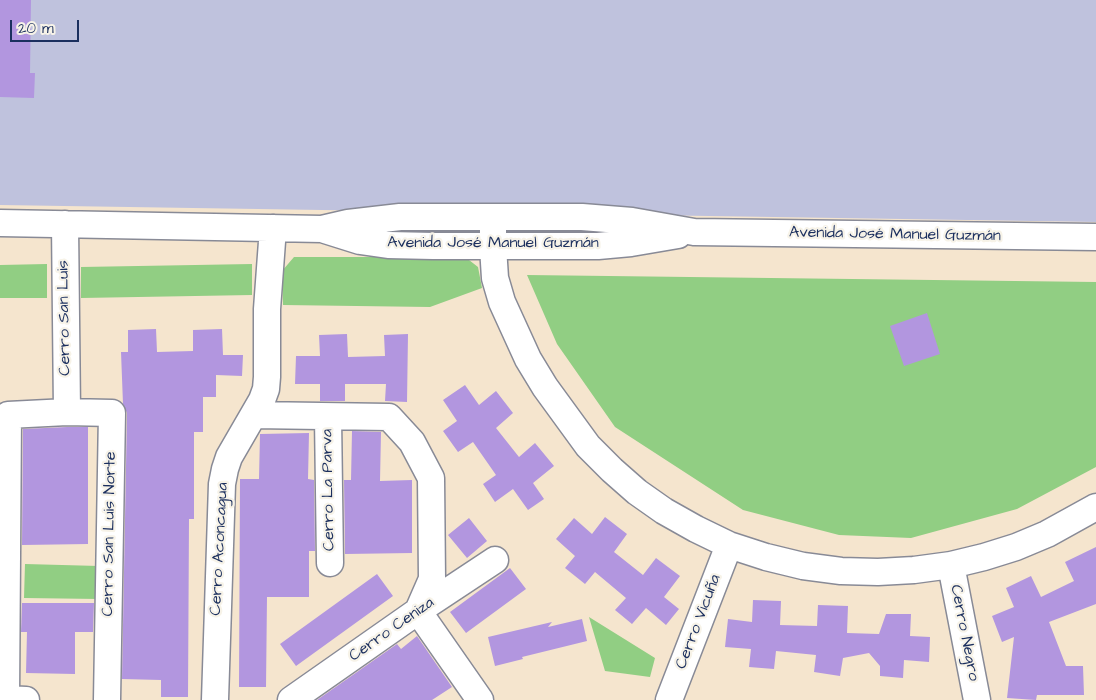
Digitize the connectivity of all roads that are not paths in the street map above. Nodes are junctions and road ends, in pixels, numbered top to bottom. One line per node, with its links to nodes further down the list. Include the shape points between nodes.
1 (493, 217): 5 (street, Avenida José Manuel Guzmán, via 400,217); 6 (street, Avenida José Manuel Guzmán, via 607,219); 8 (street)
2 (0, 223): 3 (street, Avenida José Manuel Guzmán)
3 (64, 224): 4 (street, Avenida José Manuel Guzmán); 9 (street, Cerro San Luis)
4 (273, 228): 5 (street, Avenida José Manuel Guzmán); 10 (street, Cerro Aconcagua, via 266,309 267,377 262,400)
5 (322, 229): 8 (street, Avenida José Manuel Guzmán, via 360,241 388,245)
6 (694, 232): 7 (street, Avenida José Manuel Guzmán); 8 (street, Avenida José Manuel Guzmán, via 598,246)
7 (1096, 237)
8 (493, 247): 13 (street, via 495,278 513,329 545,387 588,446 612,470 664,511)
9 (66, 412): 17 (street, via 8,415); 20 (street, Cerro San Luis Norte, via 112,413)
10 (254, 415): 11 (street); 21 (street, Cerro Aconcagua, via 224,469)
11 (328, 417): 15 (street, Cerro La Parva); 18 (street, via 389,417 412,442 432,478 432,579)
12 (1096, 506): 16 (street, via 1047,534 1016,547)
13 (729, 544): 16 (street, via 803,566 841,571 878,572); 24 (street, Cerro Vicuña)
14 (495, 560): 18 (street, Cerro Ceniza)
15 (330, 563)
16 (951, 565): 25 (street, Cerro Negro)
17 (3, 586): 19 (street)
18 (418, 611): 22 (street, Cerro Ceniza); 23 (street)
19 (16, 700)
20 (107, 700)
21 (215, 700)
22 (290, 700)
23 (480, 700)
24 (669, 700)
25 (978, 700)

